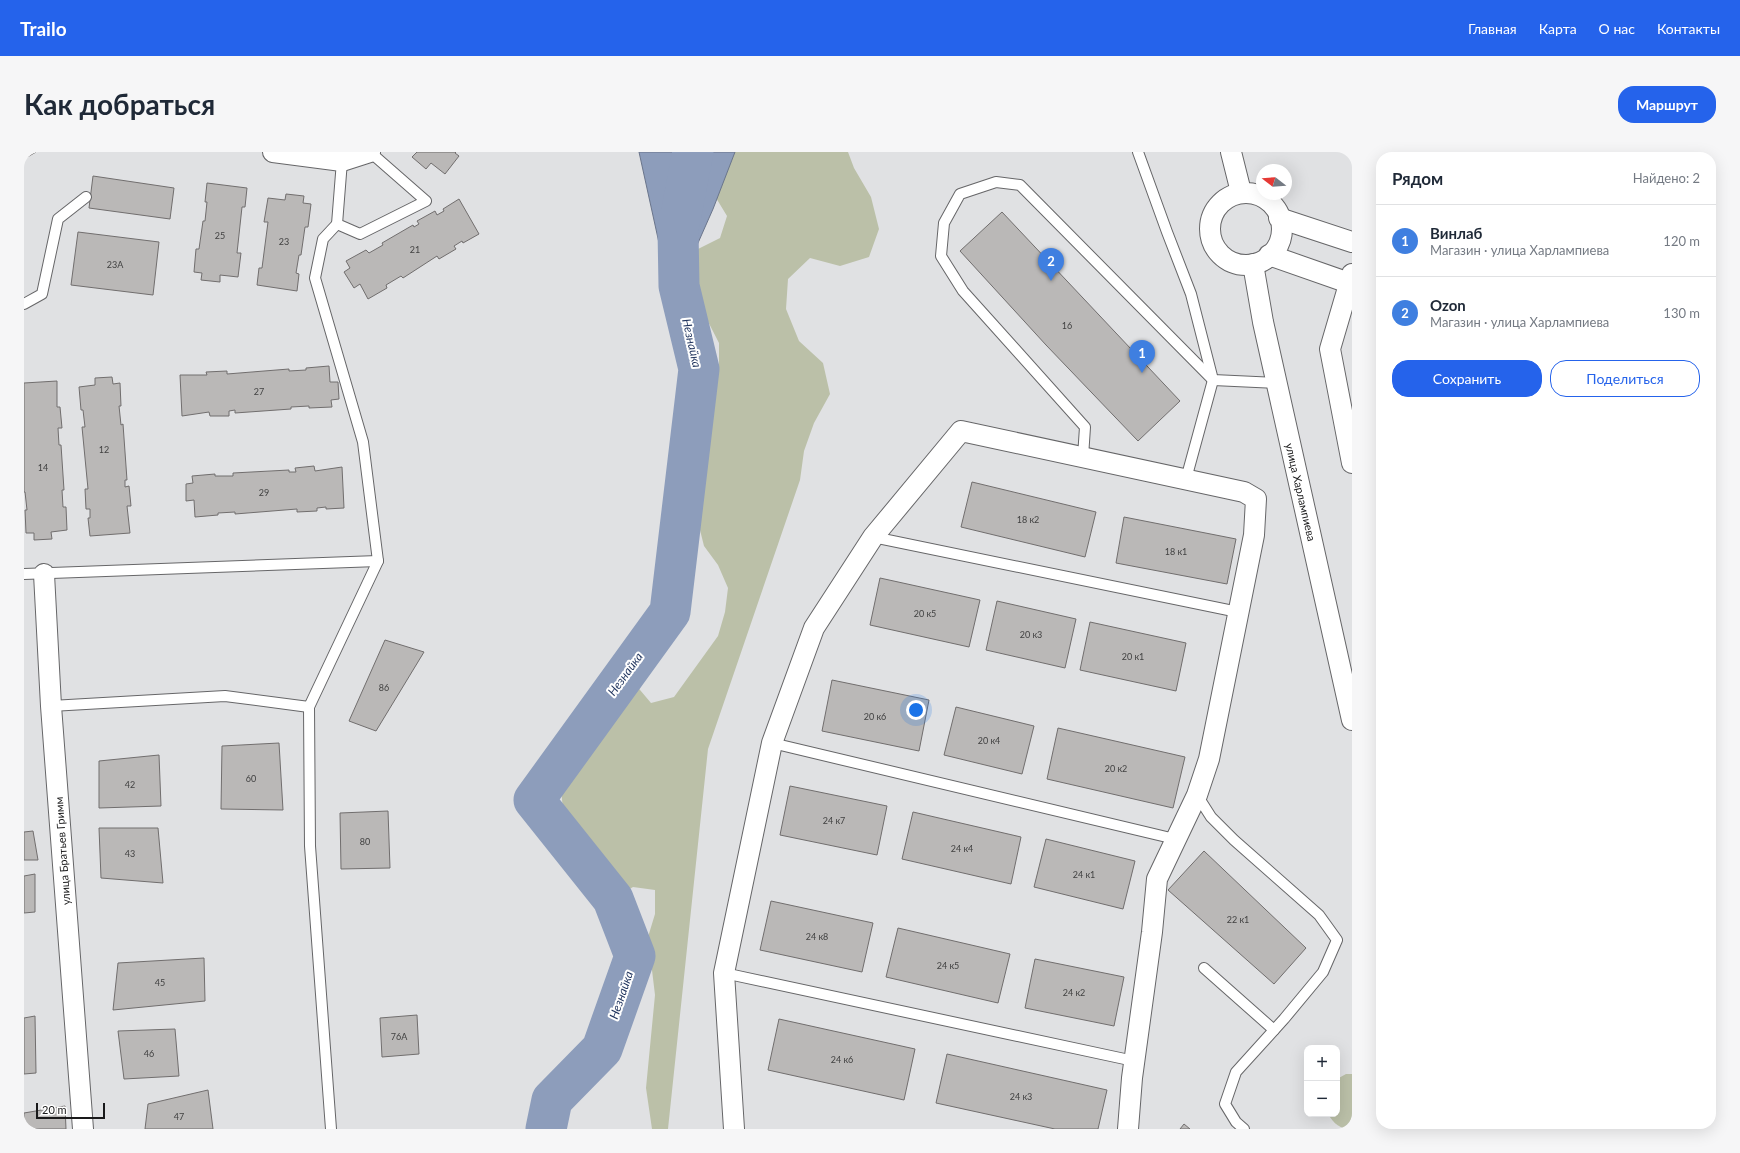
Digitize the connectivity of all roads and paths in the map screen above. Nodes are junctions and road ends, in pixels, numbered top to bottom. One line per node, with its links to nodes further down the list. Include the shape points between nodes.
1 (273, 152): 5 (street)
2 (370, 152): 5 (street); 9 (lane, via 426,200 360,234)
3 (1138, 152): 14 (lane, via 1191,294)
4 (1232, 152): 6 (street)
5 (342, 161): 9 (lane)
6 (1241, 192): 8 (street, via 1257,194 1269,201); 11 (street, via 1227,198 1218,207 1211,220 1210,234 1214,247 1222,256 1237,264)
7 (86, 197): 13 (lane, via 58,219 42,294)
8 (1280, 218): 10 (street); 11 (street, via 1276,250)
9 (337, 224): 20 (lane, via 322,239 315,278 363,442)
10 (1352, 242)
11 (1261, 260): 12 (street); 15 (street, улица Харлампиева)
12 (1351, 280): 17 (street, via 1330,350)
13 (24, 304)
14 (1213, 380): 15 (lane); 16 (lane, via 1020,185 996,182 960,194 944,223 941,256 963,291 1085,427); 18 (lane)
15 (1277, 383): 26 (street, улица Харлампиева)
16 (1083, 457): 18 (street); 19 (street, via 961,431)
17 (1352, 463)
18 (1186, 479): 23 (street, via 1244,492 1256,499 1254,535)
19 (874, 537): 23 (lane); 27 (street, via 814,628)
20 (378, 561): 22 (lane); 25 (lane)
21 (24, 574): 22 (lane)
22 (44, 574): 24 (street, улица Братьев Гримм)
23 (1238, 612): 28 (street, via 1209,759)
24 (51, 706): 25 (lane, via 225,696); 34 (street, улица Братьев Гримм)
25 (309, 707): 35 (lane, via 310,846)
26 (1352, 720)
27 (772, 743): 29 (lane); 31 (street)
28 (1197, 795): 29 (street); 32 (lane, via 1211,817 1319,915 1337,940 1323,972)
29 (1175, 839): 33 (street, via 1156,879 1152,932)
30 (1204, 968): 32 (lane)
31 (724, 973): 33 (lane); 36 (street)
32 (1274, 1030): 38 (lane, via 1236,1072 1225,1104 1236,1122)
33 (1134, 1061): 37 (street)
34 (83, 1129)
35 (331, 1129)
36 (734, 1129)
37 (1128, 1129)
38 (1244, 1129)

